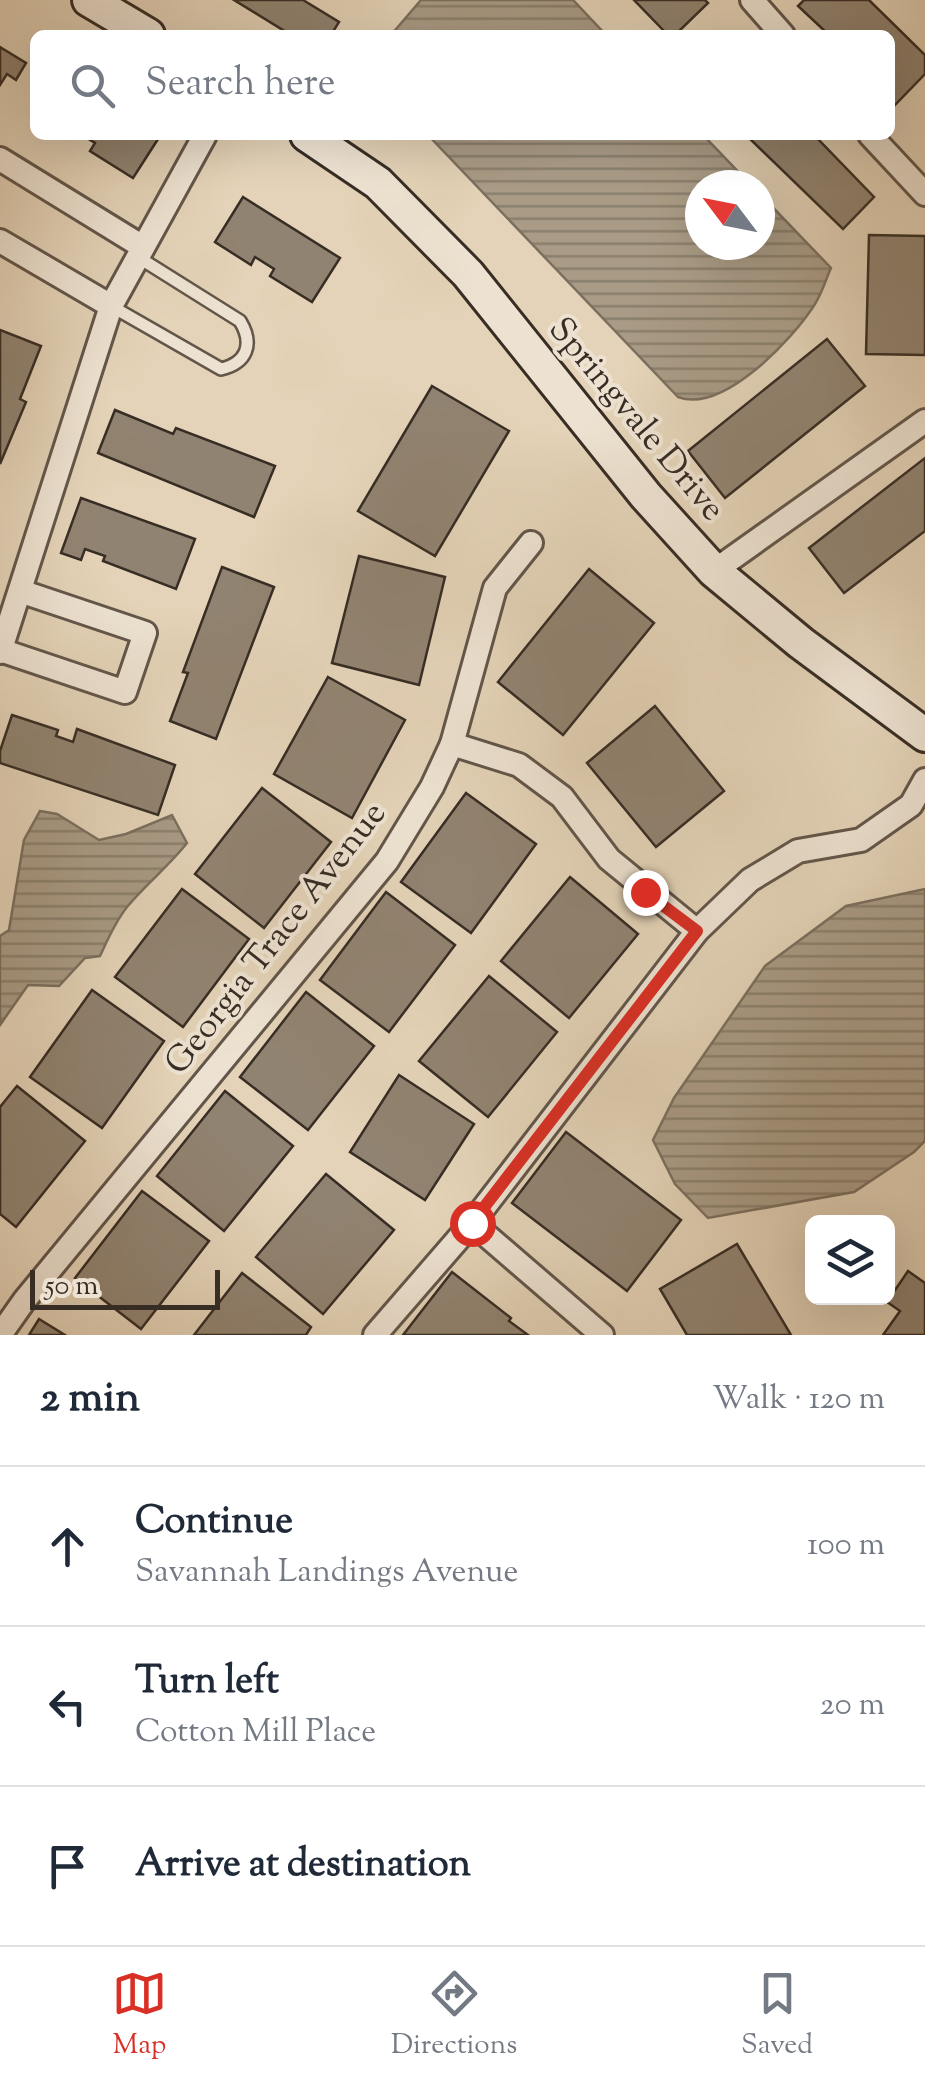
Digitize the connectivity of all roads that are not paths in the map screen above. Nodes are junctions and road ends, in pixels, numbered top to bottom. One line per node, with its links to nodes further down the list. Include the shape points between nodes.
1 (752, 0): 4 (street)
2 (96, 2): 3 (street)
3 (140, 30)
4 (778, 30)
5 (203, 140): 11 (street)
6 (315, 140): 15 (street, Springvale Drive, via 378,183 468,274)
7 (875, 140): 9 (street)
8 (0, 159): 11 (street)
9 (925, 194)
10 (0, 240): 12 (street)
11 (140, 252): 12 (street); 12 (lane, via 240,322 248,336 246,354 221,369)
12 (112, 306): 16 (street)
13 (925, 420): 15 (street)
14 (531, 543): 19 (street, Georgia Trace Avenue, via 495,588)
15 (714, 571): 18 (street, Springvale Drive)
16 (20, 591): 17 (street); 17 (street, via 145,633 125,692)
17 (0, 651)
18 (925, 735)
19 (452, 744): 21 (street, via 520,764 562,797 610,860); 23 (street, Georgia Trace Avenue, via 387,861)
20 (925, 780): 21 (street, via 911,805 862,840 798,852 750,880)
21 (697, 931): 22 (street)
22 (472, 1223): 24 (street); 25 (street)
23 (0, 1335)
24 (376, 1335)
25 (602, 1335)

